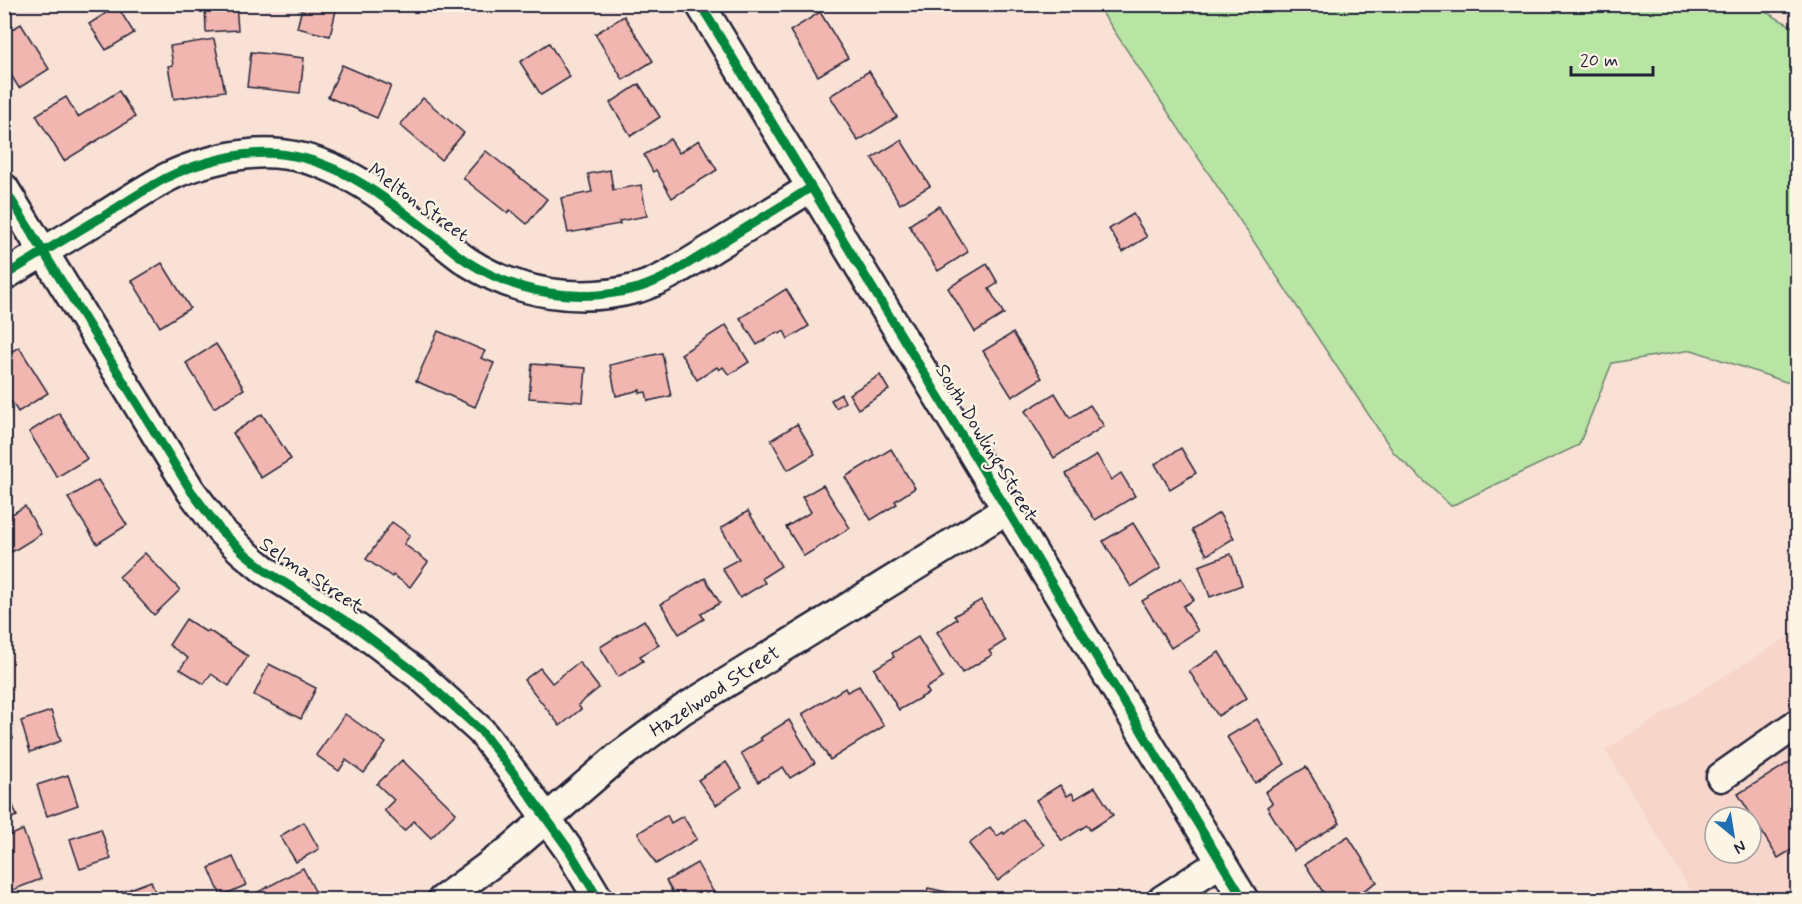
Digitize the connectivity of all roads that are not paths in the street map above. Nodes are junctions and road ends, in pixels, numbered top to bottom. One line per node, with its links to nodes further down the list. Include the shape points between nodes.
1 (700, 4): 3 (street, South Dowling Street)
2 (4, 188): 4 (street, Selma Street)
3 (810, 188): 4 (street, Melton Street, via 667,276 638,288 596,295 547,293 495,277 468,262 356,179 319,163 276,154 224,157 169,176); 6 (street, South Dowling Street)
4 (44, 251): 5 (street, Melton Street); 9 (street, Selma Street, via 191,491 221,531 266,571 357,628 419,675 482,731)
5 (4, 276)
6 (1006, 510): 9 (street, Hazelwood Street, via 682,710 618,757); 10 (street, South Dowling Street)
7 (1797, 723): 8 (street)
8 (1721, 777)
9 (547, 819): 11 (street, Hazelwood Street); 12 (street, Selma Street)
10 (1221, 862): 13 (street); 14 (street, South Dowling Street)
11 (442, 900)
12 (599, 900)
13 (1162, 900)
14 (1244, 900)

